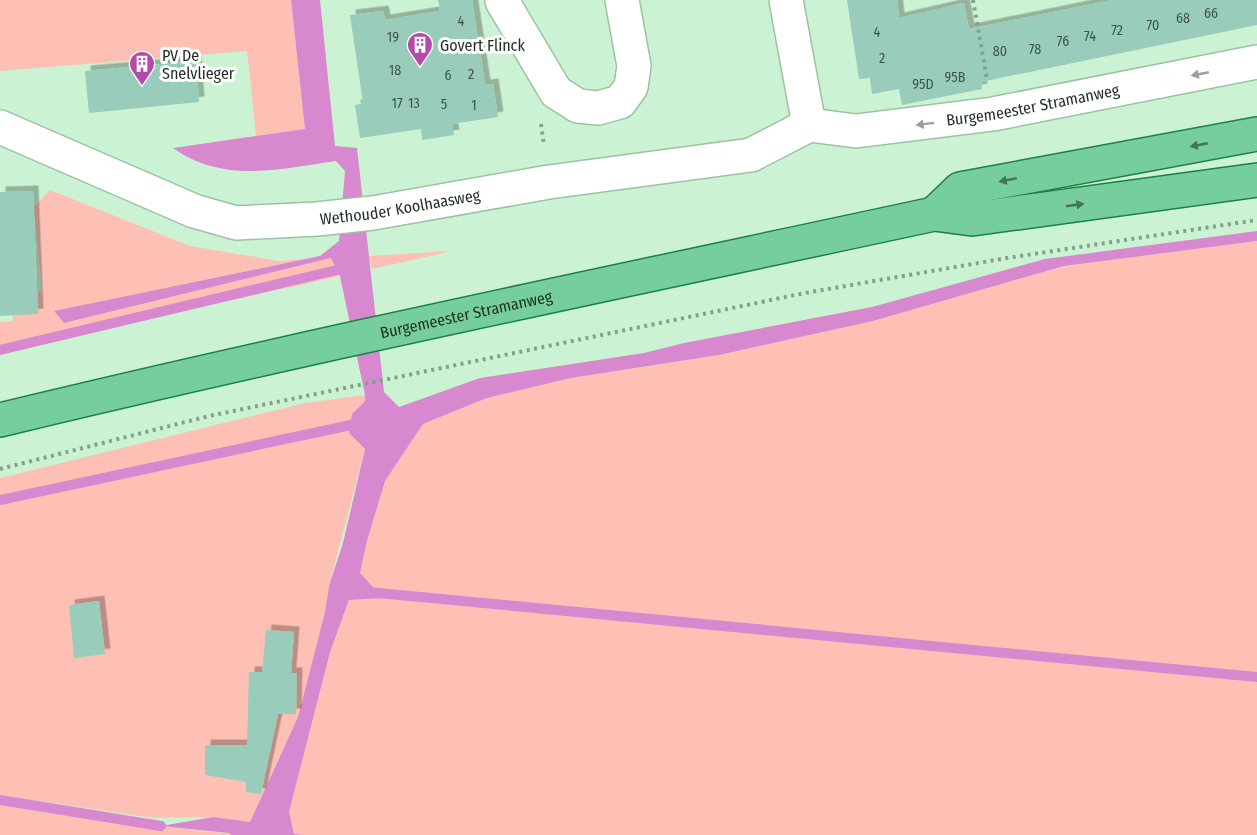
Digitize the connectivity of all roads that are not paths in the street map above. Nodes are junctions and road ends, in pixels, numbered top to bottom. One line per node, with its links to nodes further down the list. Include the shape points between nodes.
1 (622, 0): 3 (street, via 634,66 632,87 620,102 598,108 578,106 556,92)
2 (786, 0): 5 (street)
3 (502, 1)
4 (1257, 62): 5 (street, Burgemeester Stramanweg, one-way to 5, via 993,114 856,131)
5 (809, 125): 6 (street, Wethouder Koolhaasweg, via 751,155 549,182 373,213 236,223 194,211)
6 (0, 127)
7 (1257, 134): 9 (main road, one-way to 9, via 960,189)
8 (1257, 180): 9 (main road, Burgemeester Stramanweg, one-way to 8, via 972,219)
9 (934, 214): 10 (main road, Burgemeester Stramanweg, via 327,344)
10 (0, 420)

